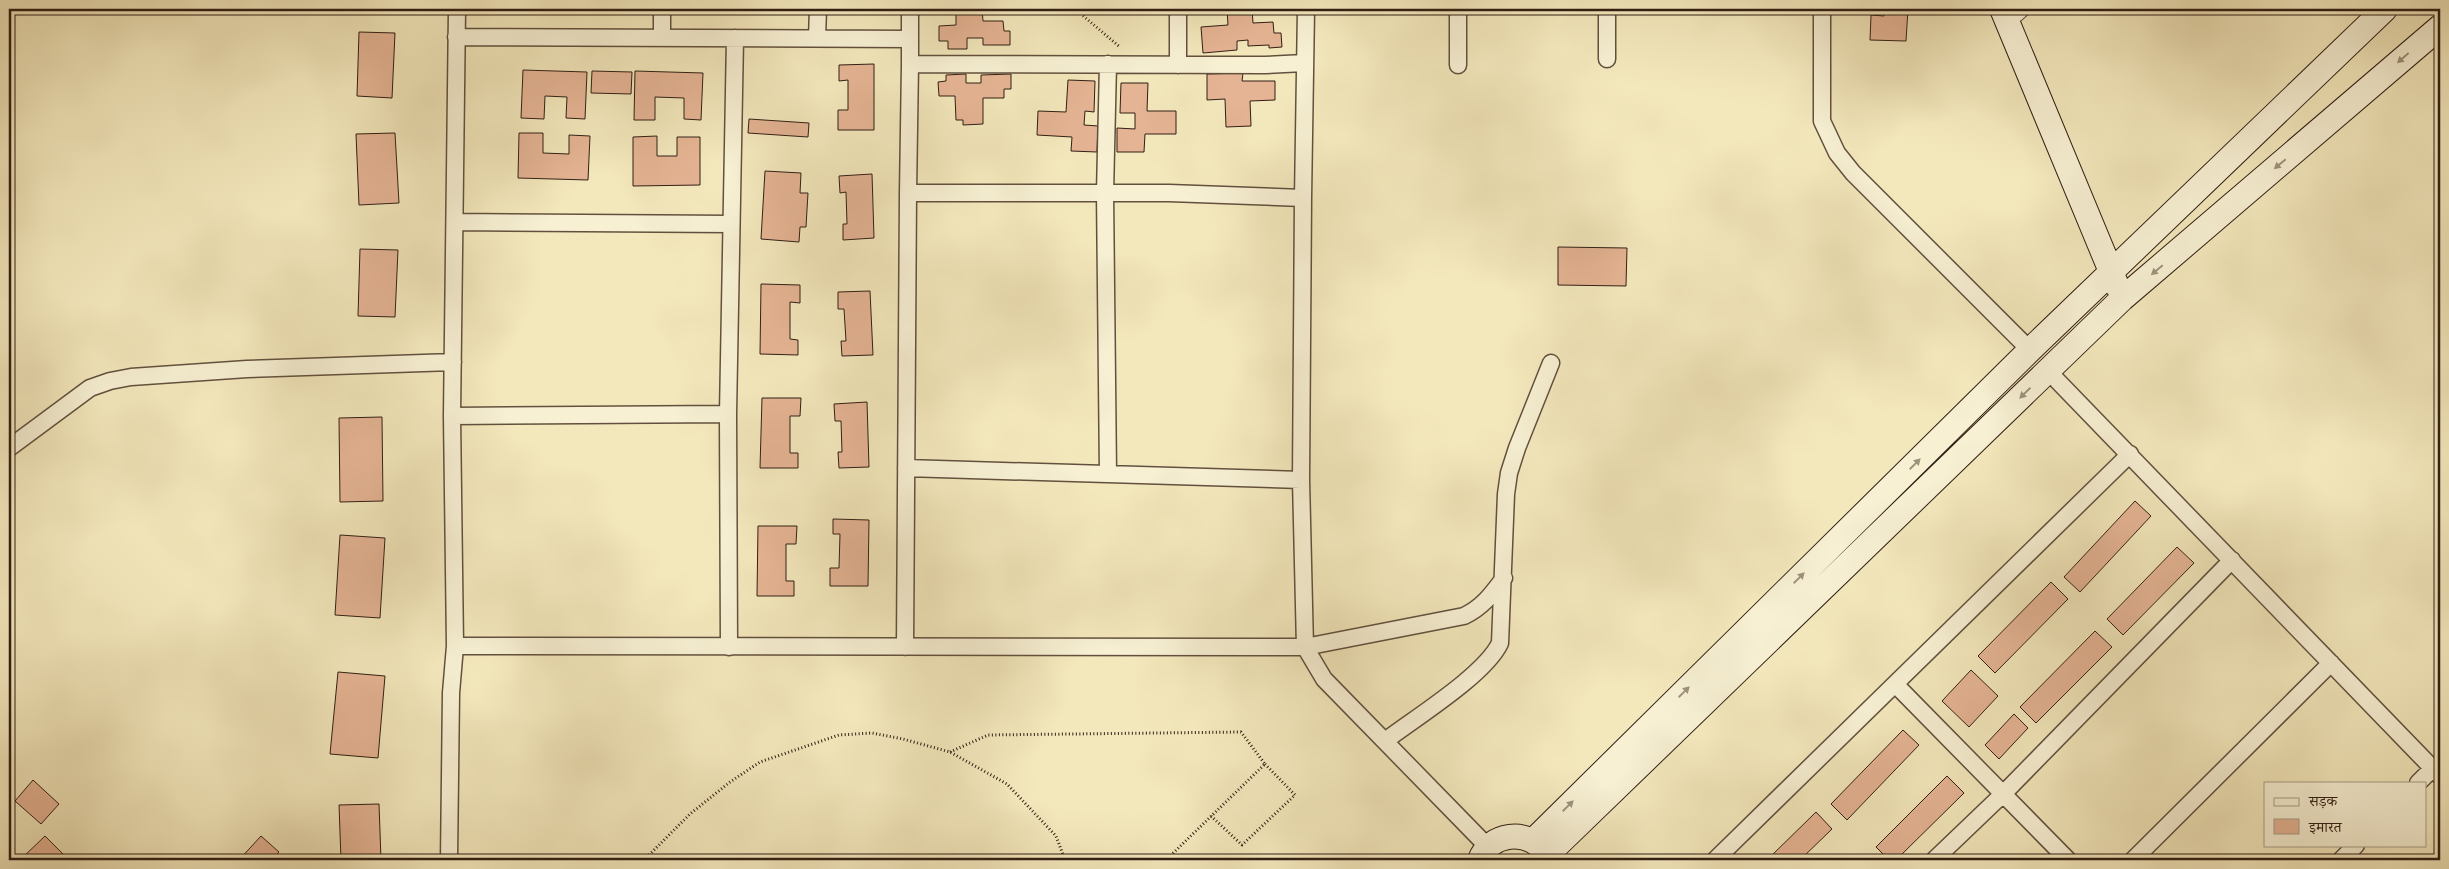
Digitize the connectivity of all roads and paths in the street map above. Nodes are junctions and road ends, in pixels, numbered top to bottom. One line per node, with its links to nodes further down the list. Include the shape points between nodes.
1 (456, 9): 15 (street)
2 (662, 9): 16 (street)
3 (818, 9): 18 (street)
4 (910, 9): 19 (street)
5 (1075, 9): 24 (path)
6 (1178, 9): 25 (street)
7 (1306, 9): 21 (street)
8 (1458, 9): 26 (street)
9 (1607, 9): 20 (street)
10 (1822, 9): 34 (street, via 1822,121 1837,153 1853,174)
11 (2027, 9): 13 (lane)
12 (2385, 9): 32 (main road)
13 (2005, 17): 32 (main road)
14 (2440, 27): 33 (main road, one-way to 33)
15 (456, 37): 16 (street); 30 (street)
16 (662, 38): 17 (street)
17 (735, 38): 18 (street); 31 (street)
18 (817, 38): 19 (street)
19 (910, 39): 22 (street)
20 (1607, 59)
21 (1304, 63): 25 (street); 29 (street)
22 (910, 64): 23 (street); 27 (street)
23 (1108, 64): 24 (street); 28 (street)
24 (1142, 64): 25 (street)
25 (1178, 65)
26 (1458, 65)
27 (908, 193): 28 (street); 42 (street)
28 (1105, 193): 29 (street); 43 (street)
29 (1302, 198): 44 (street)
30 (455, 222): 31 (street); 35 (street)
31 (731, 224): 38 (street)
32 (2111, 273): 33 (main road); 34 (main road)
33 (2122, 299): 37 (main road)
34 (2030, 350): 61 (main road, one-way to 34)
35 (453, 362): 39 (street); 40 (street, via 247,369 117,380 90,388)
36 (1551, 363): 46 (street, via 1509,473)
37 (2048, 371): 41 (street); 61 (main road, one-way to 61)
38 (728, 414): 39 (street); 48 (street)
39 (452, 416): 47 (street)
40 (9, 448)
41 (2130, 454): 45 (street); 52 (street)
42 (906, 468): 43 (street); 49 (street)
43 (1108, 474): 44 (street)
44 (1301, 480): 50 (street)
45 (2232, 560): 51 (street); 58 (street)
46 (1504, 578): 50 (street, via 1487,602 1464,616); 53 (street, via 1500,643 1494,655 1480,670)
47 (455, 646): 48 (street); 63 (street)
48 (729, 647): 49 (street)
49 (905, 647): 50 (street)
50 (1304, 647): 53 (street, via 1324,679)
51 (2331, 663): 56 (street); 70 (street)
52 (1895, 684): 58 (street); 67 (street)
53 (1385, 742): 62 (street)
54 (950, 752): 55 (path, via 988,735 1241,732); 64 (path, via 872,733 839,735 760,762 690,814); 65 (path, via 1006,784 1056,836)
55 (1265, 764): 59 (path); 59 (path, via 1295,794 1288,801 1242,845)
56 (2437, 772): 57 (street)
57 (2420, 782)
58 (2003, 794): 68 (street); 69 (street)
59 (1211, 816): 66 (path)
60 (2355, 846): 71 (street)
61 (1543, 852): 62 (main road, via 1518,836 1502,838)
62 (1484, 854)
63 (449, 860)
64 (644, 860)
65 (1065, 860)
66 (1166, 860)
67 (1714, 860)
68 (1934, 860)
69 (2068, 860)
70 (2133, 860)
71 (2341, 860)

